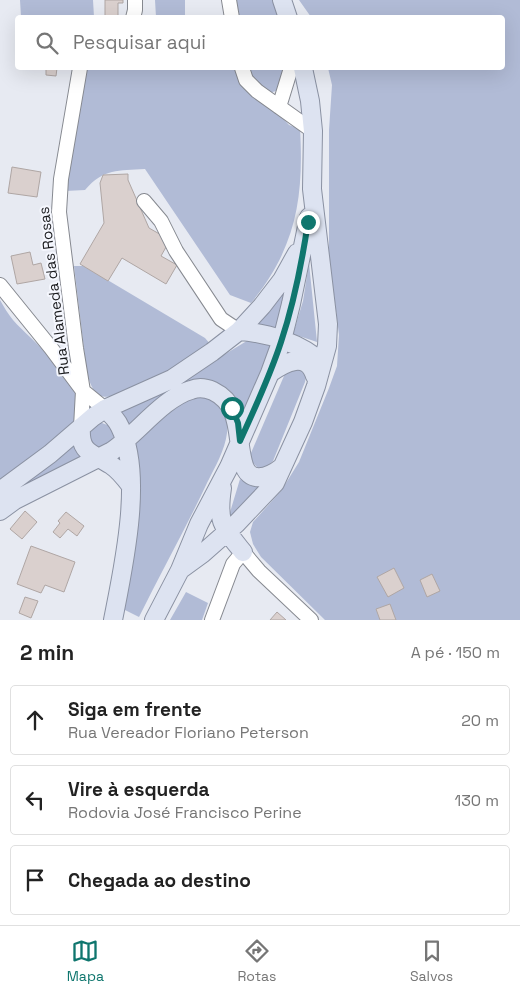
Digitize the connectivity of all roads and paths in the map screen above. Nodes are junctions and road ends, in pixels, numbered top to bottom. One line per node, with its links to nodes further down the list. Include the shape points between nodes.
1 (135, 0): 4 (street)
2 (229, 0): 5 (street)
3 (282, 0): 6 (main road)
4 (134, 15)
5 (232, 15)
6 (287, 15)
7 (80, 70): 22 (street, Rua Alameda das Rosas, via 61,179 59,212)
8 (243, 70): 11 (street, via 246,80 256,91)
9 (290, 70): 11 (street)
10 (303, 70): 12 (main road)
11 (279, 107): 12 (street)
12 (313, 131): 13 (main road)
13 (312, 190): 15 (main road); 19 (main road, via 328,324)
14 (144, 201): 17 (street, via 161,221 176,251 221,319)
15 (305, 240): 17 (main road, via 282,280); 18 (main road)
16 (0, 285): 22 (street)
17 (239, 331): 18 (main road, via 258,332); 23 (main road, via 172,379)
18 (282, 340): 19 (main road, via 309,352); 20 (main road)
19 (322, 363): 21 (main road)
20 (270, 373): 21 (main road, via 285,363 297,360 314,372); 26 (main road)
21 (316, 386): 29 (main road)
22 (83, 391): 23 (street); 25 (street, Rua Alameda das Rosas)
23 (106, 409): 25 (main road); 27 (main road, via 120,426)
24 (238, 423): 26 (main road); 27 (main road, via 224,398 209,389 200,388 177,396); 30 (main road)
25 (81, 427): 28 (main road, via 81,442 87,452); 32 (main road)
26 (240, 441): 29 (main road, via 243,463 255,477 264,478); 30 (main road)
27 (125, 442): 28 (main road); 31 (main road)
28 (97, 458): 31 (main road, via 112,465); 33 (main road)
29 (282, 467): 34 (main road, via 275,484)
30 (226, 471): 35 (main road, via 220,510); 37 (main road)
31 (130, 486): 38 (main road, via 130,518)
32 (0, 491)
33 (0, 511)
34 (247, 513): 35 (main road); 36 (main road, via 241,540)
35 (226, 532): 36 (main road); 37 (main road)
36 (243, 552): 40 (street, via 233,564); 41 (street)
37 (180, 570): 39 (main road)
38 (113, 620)
39 (154, 620)
40 (212, 620)
41 (311, 620)

